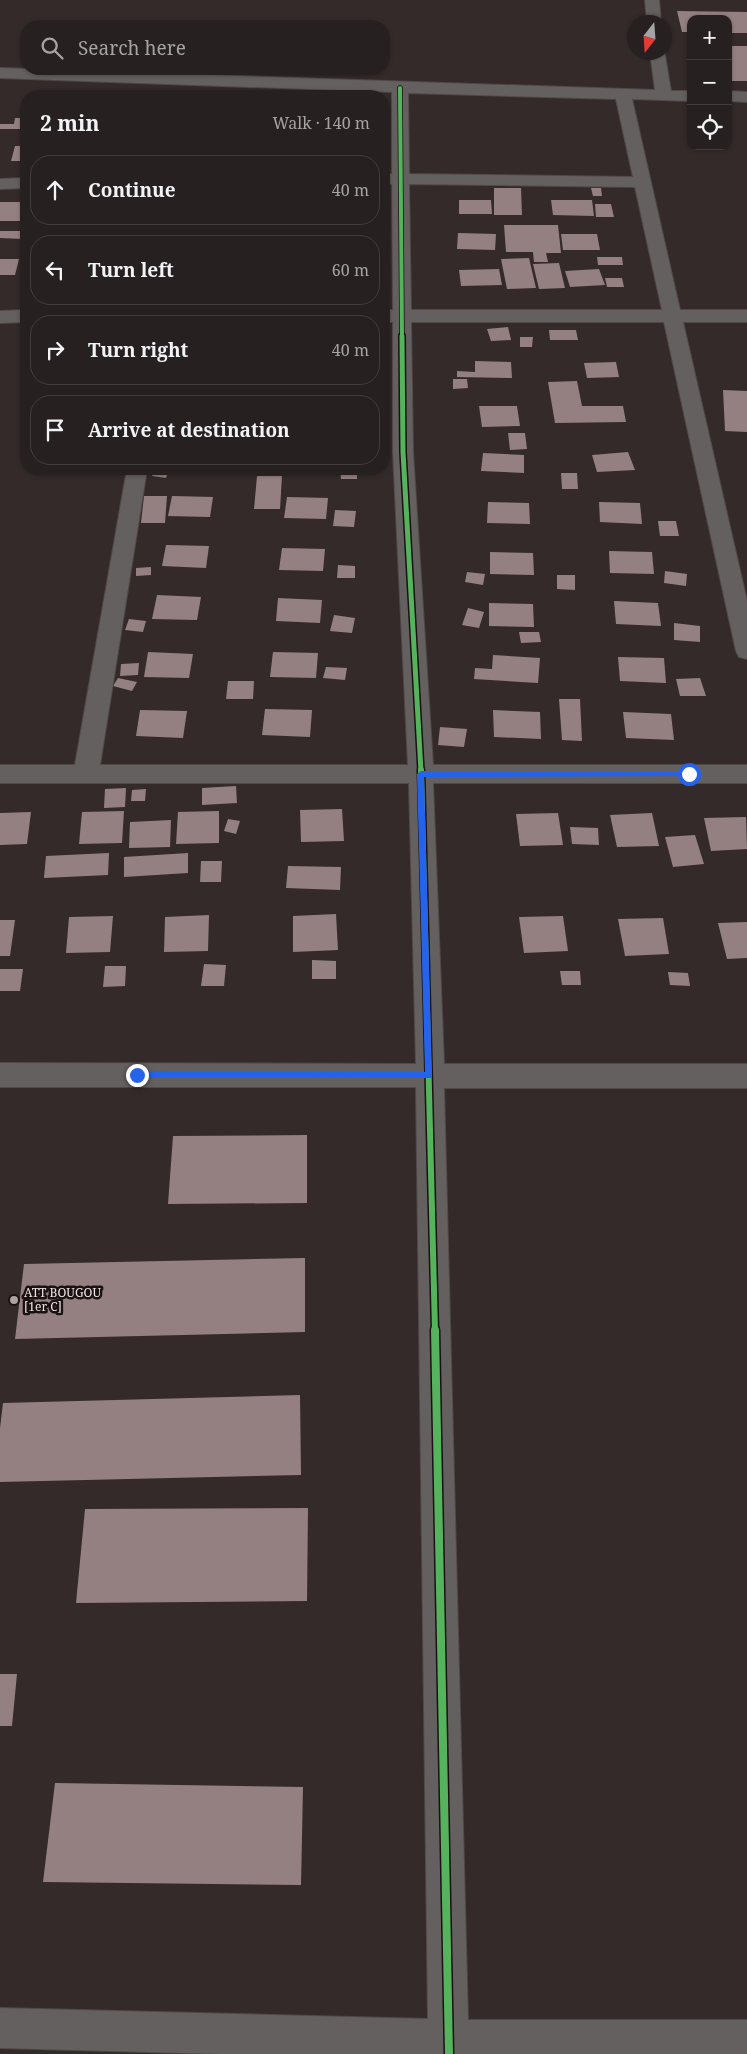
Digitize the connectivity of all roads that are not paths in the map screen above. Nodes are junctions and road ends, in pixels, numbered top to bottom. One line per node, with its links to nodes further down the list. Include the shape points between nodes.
1 (652, 0): 2 (street)
2 (653, 15)
3 (659, 60): 9 (street)
4 (0, 73): 5 (street)
5 (20, 74)
6 (53, 75): 7 (street)
7 (400, 88): 8 (street); 13 (street)
8 (623, 95): 9 (street); 14 (street)
9 (664, 96): 10 (street)
10 (687, 96)
11 (732, 96): 12 (street)
12 (747, 97)
13 (392, 178): 14 (street); 19 (street)
14 (642, 182): 20 (street)
15 (0, 184): 16 (street)
16 (20, 184)
17 (0, 316): 18 (street)
18 (20, 316)
19 (393, 316): 20 (street); 26 (street)
20 (672, 316): 21 (street); 23 (street)
21 (747, 316)
22 (136, 475): 25 (street)
23 (747, 651)
24 (0, 774): 25 (street)
25 (86, 774): 26 (street)
26 (421, 774): 27 (street); 29 (street)
27 (747, 774)
28 (0, 1075): 29 (street)
29 (430, 1075): 30 (street); 33 (street)
30 (747, 1076)
31 (0, 2028): 33 (street)
32 (747, 2040): 33 (street)
33 (449, 2047)

